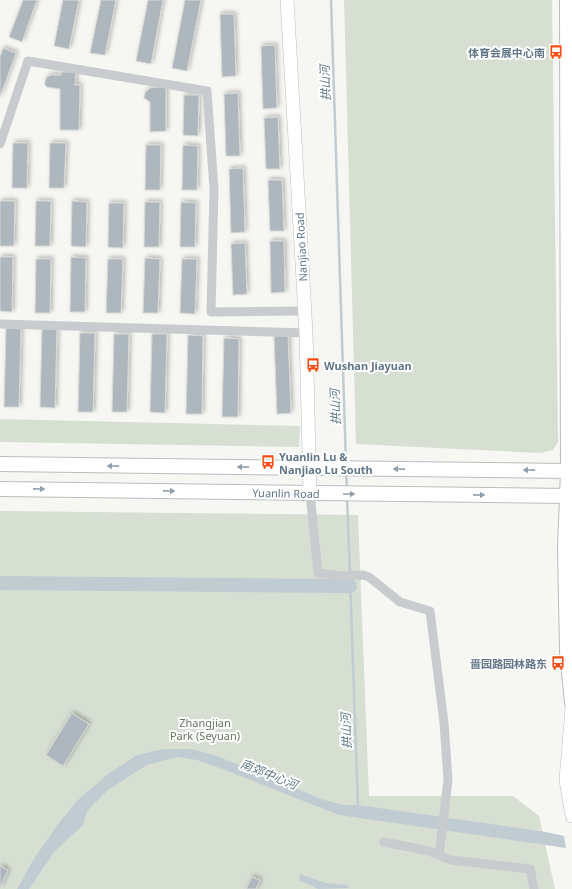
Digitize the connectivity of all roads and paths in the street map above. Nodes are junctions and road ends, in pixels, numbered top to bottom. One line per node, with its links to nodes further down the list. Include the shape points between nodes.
1 (287, 0): 4 (street, Nanjiao Road)
2 (567, 0): 9 (main road)
3 (0, 144): 4 (street, via 28,61 207,91 214,189 211,312)
4 (304, 311): 6 (street, Nanjiao Road)
5 (0, 324): 6 (street)
6 (306, 333): 8 (street, Nanjiao Road)
7 (0, 464): 8 (main road, one-way to 7)
8 (310, 468): 9 (main road, one-way to 8); 11 (street, Nanjiao Road)
9 (570, 471): 12 (main road)
10 (0, 489): 11 (main road, Yuanlin Road, one-way to 11)
11 (310, 494): 12 (main road, Yuanlin Road, one-way to 12); 17 (street, via 318,573 369,577 400,602 430,611 444,723 448,780)
12 (570, 497): 13 (main road, via 565,549)
13 (572, 703)
14 (572, 708): 15 (street, via 566,780)
15 (572, 816)
16 (384, 842): 17 (street)
17 (439, 855): 18 (street, via 451,860 530,869)
18 (534, 889)

